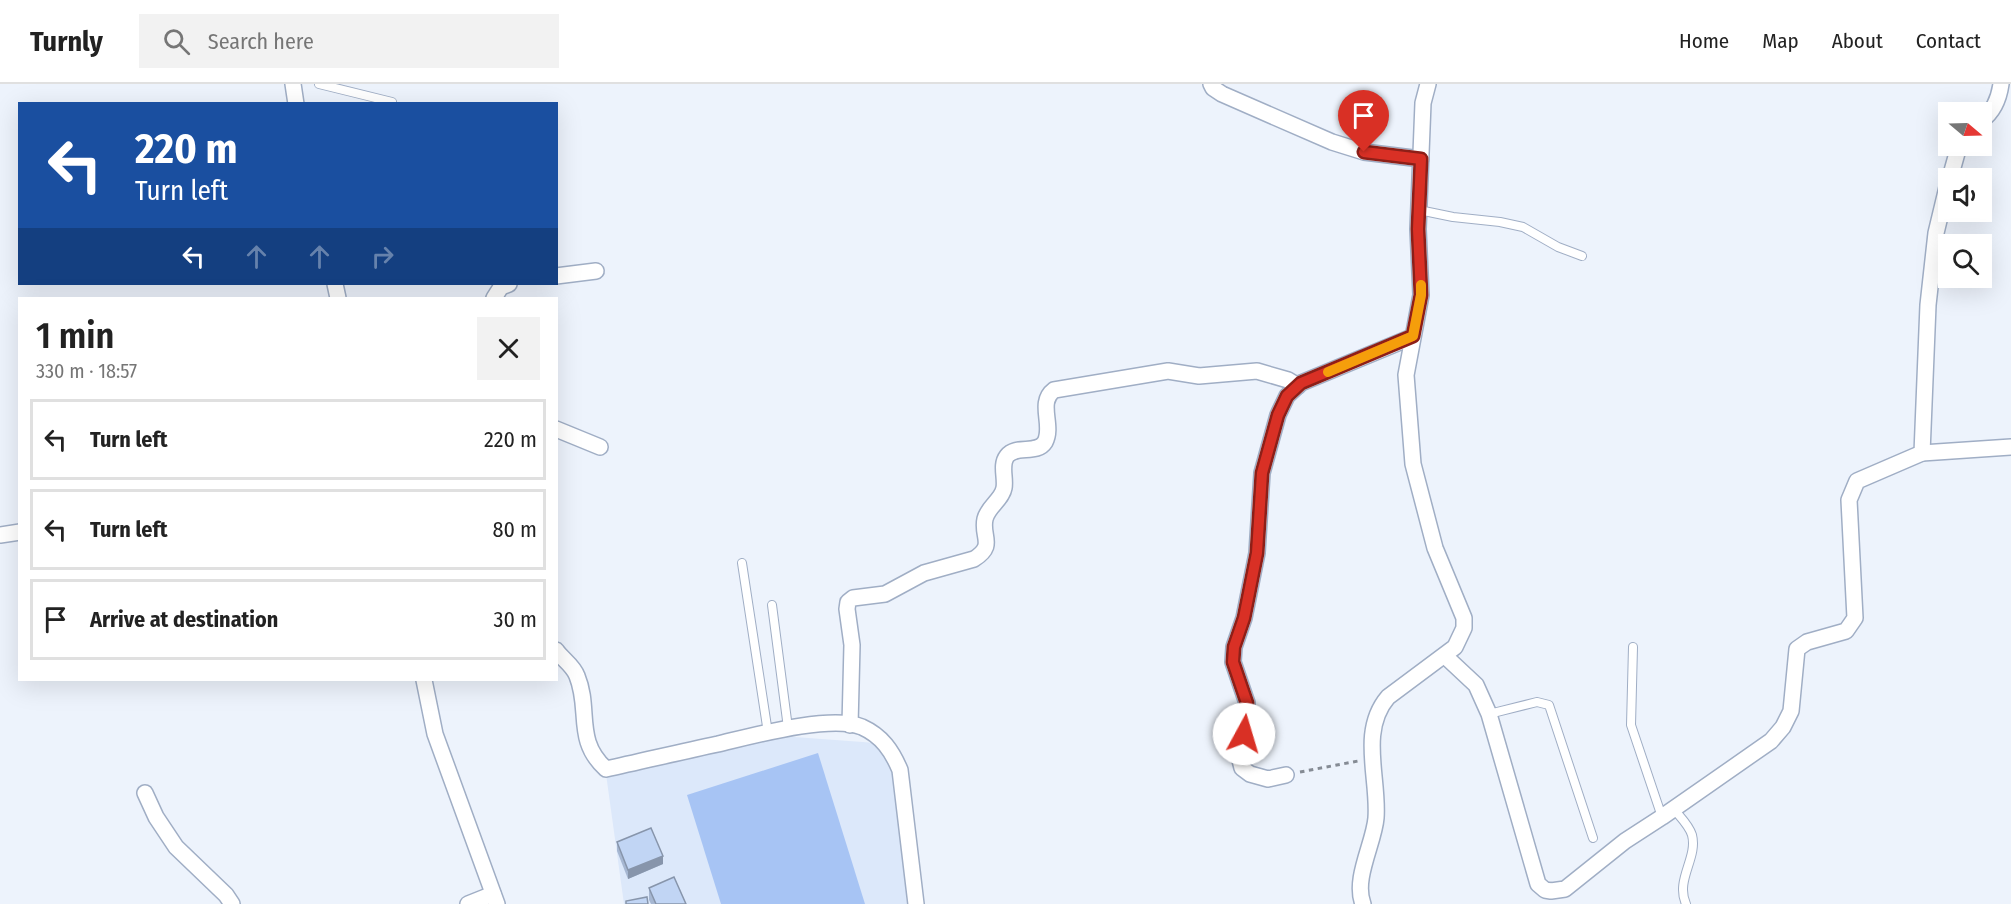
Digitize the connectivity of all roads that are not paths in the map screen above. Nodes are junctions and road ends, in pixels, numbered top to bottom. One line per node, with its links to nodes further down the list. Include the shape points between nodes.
1 (293, 84): 6 (street)
2 (319, 84): 7 (lane)
3 (1211, 84): 9 (street, via 1222,94 1332,142 1364,152)
4 (1428, 84): 9 (street, via 1423,103)
5 (2001, 84): 8 (street, via 1999,99)
6 (296, 102)
7 (392, 102)
8 (1992, 109)
9 (1421, 159): 10 (street)
10 (1419, 210): 12 (lane, via 1523,227); 17 (street, via 1421,295)
11 (1939, 222): 22 (street, via 1928,305)
12 (1582, 256)
13 (596, 271): 14 (street)
14 (558, 276)
15 (506, 285): 16 (street)
16 (495, 297)
17 (1413, 336): 18 (street); 29 (street, via 1406,375 1413,464 1435,548 1464,618 1458,642)
18 (1298, 386): 32 (street, via 1257,370 1198,376 1168,371 1054,390 1046,401 1048,431 1044,442 1007,456 1004,488 984,520 986,545 980,555 924,573 885,594 848,602 852,645); 35 (street, via 1287,396 1278,415 1262,473 1257,553 1233,662 1247,703 1242,768 1268,779)
19 (558, 430): 20 (street)
20 (600, 447)
21 (2011, 447): 22 (street)
22 (1922, 453): 37 (street, via 1857,482 1849,500 1855,618 1846,631 1807,642 1797,649 1791,711 1783,727 1771,741)
23 (18, 532): 24 (street)
24 (0, 535)
25 (742, 562): 34 (lane)
26 (772, 605): 33 (lane)
27 (1633, 647): 37 (lane, via 1631,725)
28 (558, 652): 34 (street, via 577,676 589,748 606,769)
29 (1445, 656): 31 (street, via 1476,685); 43 (street, via 1388,697 1375,718 1371,758 1376,820 1362,878)
30 (424, 681): 39 (street, via 435,734)
31 (1489, 714): 37 (street, via 1538,884 1545,890 1565,889 1625,840); 38 (lane, via 1538,702 1549,705)
32 (850, 725): 33 (street); 42 (street, via 867,730 884,742 900,770)
33 (788, 728): 34 (street)
34 (768, 733)
35 (1286, 775)
36 (145, 793): 40 (street, via 176,847)
37 (1668, 813): 44 (lane, via 1687,825 1692,836 1693,851 1683,882)
38 (1593, 838)
39 (495, 899): 41 (street)
40 (232, 904)
41 (468, 904)
42 (916, 904)
43 (1364, 904)
44 (1686, 904)

